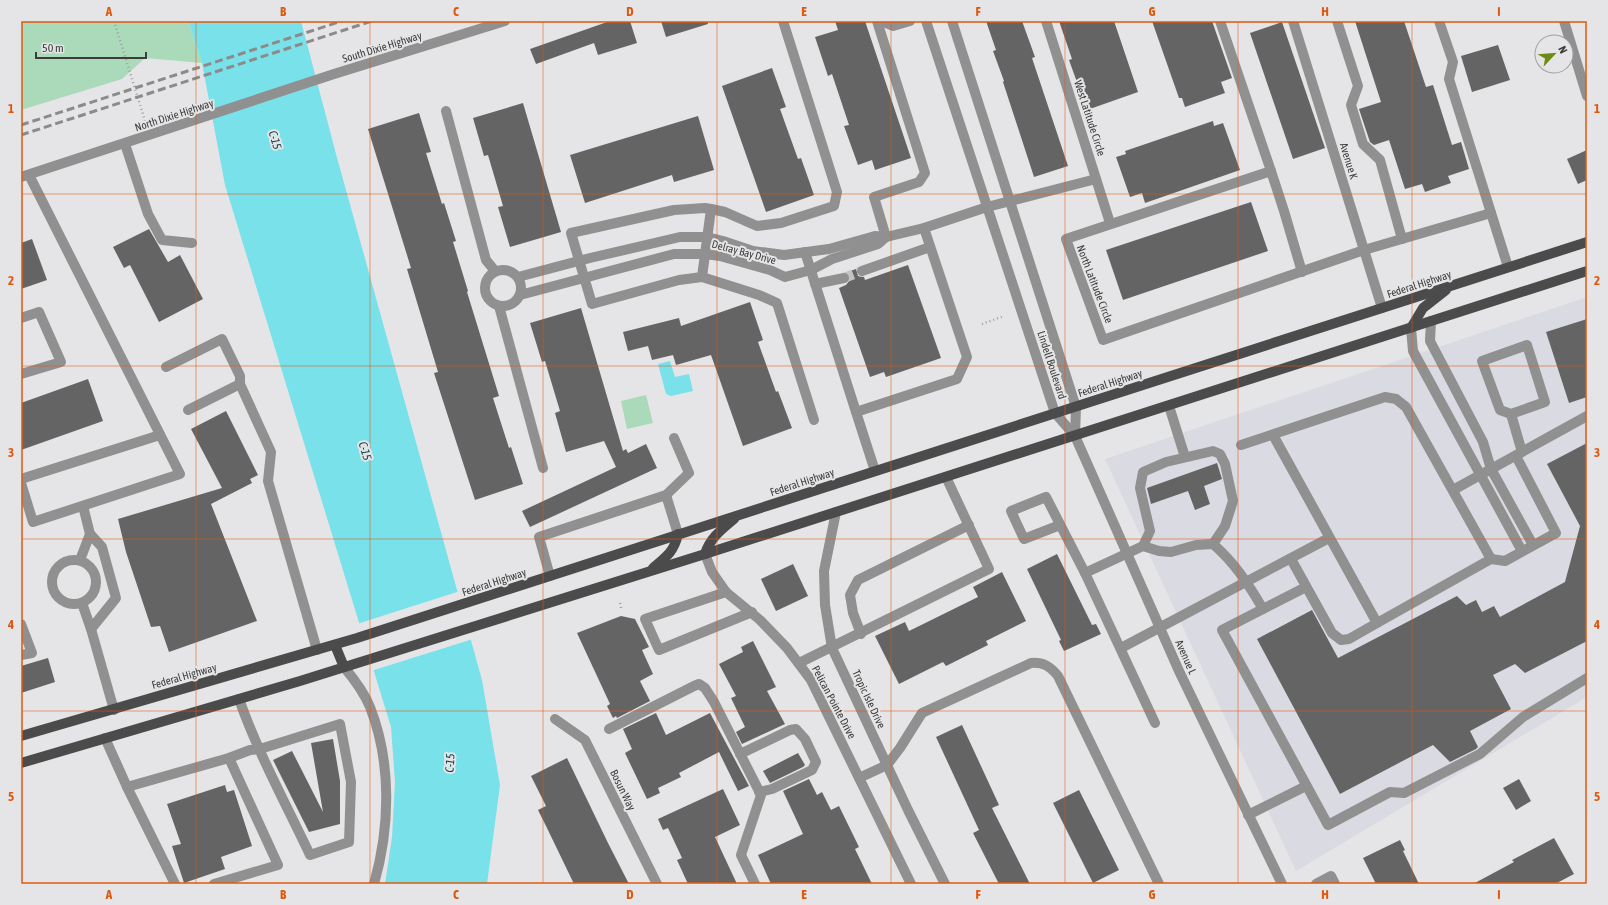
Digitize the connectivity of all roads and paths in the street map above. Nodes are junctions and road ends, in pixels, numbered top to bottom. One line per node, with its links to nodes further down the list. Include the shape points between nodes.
1 (114, 21): 18 (path)
2 (505, 21): 15 (street, South Dixie Highway)
3 (783, 21): 25 (street, via 837,192 834,206 780,223 757,226 725,212)
4 (876, 21): 30 (street, via 924,173 919,182 874,197)
5 (881, 21): 6 (street, via 893,26)
6 (910, 21)
7 (926, 21): 24 (street, Lindell Boulevard)
8 (952, 21): 23 (street, Lindell Boulevard)
9 (1046, 21): 22 (street, West Latitude Circle)
10 (1220, 21): 20 (street)
11 (1293, 21): 35 (street, Avenue K)
12 (1337, 21): 31 (street, via 1358,86 1351,105 1363,144 1380,160)
13 (1439, 21): 26 (street, via 1453,62 1449,79)
14 (1564, 21): 16 (street)
15 (334, 74): 18 (street, North Dixie Highway)
16 (1587, 96)
17 (446, 111): 41 (street, via 486,260)
18 (150, 136): 19 (street, North Dixie Highway)
19 (125, 144): 21 (street, North Dixie Highway); 33 (street, via 148,214 162,240)
20 (1271, 171): 27 (street, North Latitude Circle); 44 (street)
21 (25, 176): 70 (street)
22 (1096, 179): 23 (street, Delray Bay Drive); 27 (street, West Latitude Circle)
23 (1011, 201): 24 (street, Delray Bay Drive); 63 (street, Lindell Boulevard)
24 (987, 207): 28 (street, Delray Bay Drive); 66 (street, Lindell Boulevard)
25 (711, 209): 29 (street); 38 (street, via 674,210 571,232)
26 (1491, 213): 31 (street, North Latitude Circle); 39 (street)
27 (1110, 223): 44 (street, North Latitude Circle, via 1066,238 1103,340)
28 (924, 228): 30 (street, Delray Bay Drive); 34 (street)
29 (707, 237): 36 (street, Delray Bay Drive, via 753,252 784,255); 37 (street); 38 (street, Delray Bay Drive, via 680,237)
30 (886, 237): 36 (street, Delray Bay Drive, via 875,236 829,249); 40 (street, Delray Bay Drive, via 878,244 832,259)
31 (1402, 239): 35 (street, North Latitude Circle)
32 (1587, 242): 39 (main road, Federal Highway)
33 (192, 243)
34 (930, 247): 42 (street); 65 (street, via 967,357 957,379)
35 (1364, 250): 44 (street, North Latitude Circle); 53 (street, Avenue K)
36 (805, 252): 40 (street)
37 (705, 254): 40 (street, Delray Bay Drive, via 770,270 785,277); 46 (street, Delray Bay Drive, via 674,254); 47 (street)
38 (579, 261): 45 (street, Delray Bay Drive); 46 (street)
39 (1508, 267): 50 (main road, Federal Highway)
40 (811, 270): 49 (street)
41 (495, 271): 45 (street, via 507,270); 52 (street, via 490,275 485,287 489,299)
42 (862, 271)
43 (1587, 271): 56 (main road)
44 (1302, 272)
45 (518, 277): 51 (street, via 522,289)
46 (584, 277): 47 (street, via 592,304 679,280); 51 (street, Delray Bay Drive)
47 (702, 277): 69 (street, via 777,303)
48 (844, 278): 49 (street)
49 (815, 284): 65 (street)
50 (1450, 286): 53 (main road, Federal Highway); 58 (main road, via 1423,308)
51 (520, 295): 52 (street, Delray Bay Drive, via 512,304)
52 (499, 306): 77 (street)
53 (1382, 308): 63 (main road, Federal Highway)
54 (1004, 316): 57 (path)
55 (21, 318): 60 (street, via 39,312 61,362)
56 (1431, 321): 58 (main road); 78 (street, via 1430,341 1483,442)
57 (982, 324)
58 (1411, 328): 62 (main road); 80 (street, via 1413,351)
59 (166, 367): 61 (street, via 222,339 240,376)
60 (21, 374)
61 (240, 384): 64 (street); 122 (street, via 271,452 268,481)
62 (1169, 406): 72 (main road); 76 (street)
63 (1076, 407): 66 (main road, Federal Highway); 72 (street, Lindell Boulevard)
64 (188, 410)
65 (856, 412): 79 (street)
66 (1055, 413): 72 (street, Lindell Boulevard); 79 (main road, Federal Highway)
67 (1511, 414): 67 (street, via 1545,402 1527,346 1482,361 1500,410); 75 (street)
68 (1587, 416): 75 (street)
69 (814, 420)
70 (160, 435): 82 (street); 86 (street, via 180,474)
71 (1273, 435): 74 (street); 84 (street, via 1385,397 1396,399 1406,407); 93 (street)
72 (1075, 436): 81 (main road); 99 (street, Avenue L)
73 (674, 438): 85 (street, via 688,473)
74 (1241, 445)
75 (1519, 454): 78 (street); 95 (street, via 1556,532)
76 (1185, 457): 94 (street, via 1213,451 1220,454 1225,464 1233,501 1225,526); 96 (street, via 1143,472 1140,488 1150,531)
77 (543, 468)
78 (1491, 469): 80 (street); 95 (street)
79 (875, 471): 88 (main road, Federal Highway)
80 (1481, 475): 84 (street); 97 (street)
81 (946, 477): 87 (main road); 90 (street)
82 (21, 479)
83 (21, 483): 86 (street, via 33,522)
84 (1453, 490): 101 (street)
85 (666, 496): 92 (street); 105 (street, via 539,537)
86 (83, 506): 91 (street)
87 (836, 512): 98 (main road); 120 (street, Tropic Isle Drive, via 824,571 825,605)
88 (738, 515): 92 (main road, Federal Highway); 98 (main road, via 716,534)
89 (1060, 525): 89 (street, via 1046,497 1011,511 1024,539); 104 (street)
90 (968, 526): 118 (street, via 858,580 850,595); 118 (street, via 989,569)
91 (90, 534): 102 (street); 117 (street, via 102,547 116,598)
92 (678, 534): 103 (main road, via 671,553); 105 (main road, Federal Highway)
93 (1329, 538): 100 (street); 114 (street)
94 (1213, 544): 96 (street, via 1196,545 1171,552); 106 (street, via 1227,556)
95 (1533, 545): 97 (street)
96 (1143, 546): 99 (street)
97 (1522, 551): 101 (street, via 1505,561)
98 (705, 554): 103 (main road); 108 (street, Pelican Pointe Drive, via 712,572)
99 (1127, 554): 104 (street); 116 (street, Avenue L)
100 (1290, 559): 106 (street); 107 (street)
101 (1491, 559): 114 (street)
102 (80, 560): 110 (street, via 91,568 96,581 93,595); 110 (street, via 60,564 52,576 51,583 52,590 61,601 75,605)
103 (648, 572): 125 (main road)
104 (1085, 573): 121 (street)
105 (550, 576): 119 (main road, Federal Highway)
106 (1247, 582): 112 (street); 116 (street)
107 (1306, 587): 112 (street); 114 (street, via 1332,633 1341,640 1349,639)
108 (726, 592): 113 (street, Pelican Pointe Drive); 113 (street, via 645,619 659,650)
109 (620, 602): 111 (path)
110 (82, 603): 117 (street)
111 (621, 608)
112 (1263, 610): 140 (street, via 1222,630)
113 (752, 612): 124 (street, Pelican Pointe Drive)
114 (1377, 623)
115 (21, 624): 123 (street, via 32,653)
116 (1160, 628): 121 (street); 143 (street, Avenue L)
117 (91, 630): 128 (street)
118 (861, 634): 120 (street)
119 (335, 645): 122 (main road, Federal Highway); 125 (main road)
120 (832, 648): 124 (street); 138 (street, Tropic Isle Drive)
121 (1121, 648): 130 (street)
122 (317, 650): 128 (main road, Federal Highway)
123 (21, 655)
124 (799, 664): 139 (street, Pelican Pointe Drive, via 811,680)
125 (344, 667): 127 (main road); 146 (street, via 370,707 381,740 387,808 384,840)
126 (1587, 678): 140 (street, via 1523,717 1480,754 1404,793 1390,792 1328,825)
127 (239, 699): 133 (main road); 134 (street)
128 (114, 710): 132 (main road, Federal Highway)
129 (555, 718): 147 (street, Bosun Way, via 585,740)
130 (1155, 723)
131 (609, 729): 135 (street, via 699,684 705,688 714,702)
132 (21, 736)
133 (105, 738): 137 (main road); 141 (street)
134 (260, 749): 134 (street, via 340,724 351,782 349,842 310,855); 136 (street)
135 (740, 754): 142 (street); 142 (street, via 790,730 796,729 804,739 816,762 812,770 772,790)
136 (229, 758): 141 (street); 145 (street, via 278,865)
137 (21, 763)
138 (887, 765): 139 (street); 150 (street, Tropic Isle Drive); 151 (street, via 922,713 1031,663 1046,665 1058,676)
139 (859, 778): 149 (street, Pelican Pointe Drive)
140 (1306, 786): 143 (street)
141 (127, 787): 144 (street)
142 (760, 792): 148 (street, via 741,855)
143 (1248, 815): 152 (street, Avenue L)
144 (175, 884)
145 (214, 884)
146 (374, 884)
147 (657, 884)
148 (755, 884)
149 (911, 884)
150 (945, 884)
151 (1159, 884)
152 (1282, 884)
153 (1316, 884): 154 (street, via 1331,876)
154 (1335, 884)

